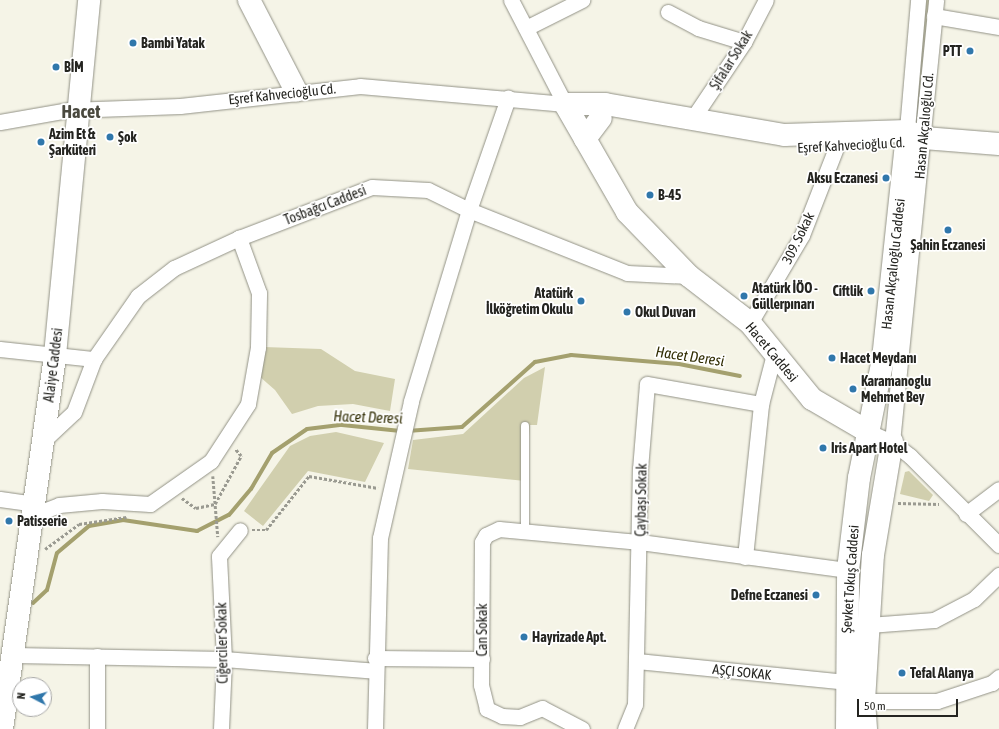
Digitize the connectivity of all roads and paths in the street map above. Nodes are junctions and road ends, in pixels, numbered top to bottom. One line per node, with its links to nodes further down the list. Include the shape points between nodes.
1 (89, 0): 16 (street, Alaiye Caddesi)
2 (248, 0): 13 (street)
3 (511, 0): 11 (street)
4 (582, 0): 11 (street)
5 (918, 0): 20 (street, Hasan Akçalıoğlu Cd.)
6 (936, 0): 9 (street, Hasan Akçalıoğlu Cd.)
7 (761, 2): 12 (street, Şifalar Sokak)
8 (668, 12): 12 (street, via 698,28)
9 (934, 16): 10 (street); 20 (street, Hasan Akçalıoğlu Cd.)
10 (999, 27)
11 (526, 28): 15 (street)
12 (744, 42): 18 (street, Şifalar Sokak)
13 (296, 91): 14 (street, Eşref Kahvecioğlu Cd., via 360,86); 16 (street, Eşref Kahvecioğlu Cd., via 180,106)
14 (508, 98): 15 (street, Eşref Kahvecioğlu Cd.); 24 (street)
15 (565, 104): 17 (street, Eşref Kahvecioğlu Cd.); 18 (street, Eşref Kahvecioğlu Cd., via 605,104); 21 (street, Hacet Caddesi)
16 (80, 111): 19 (street, Eşref Kahvecioğlu Cd.); 30 (street, Alaiye Caddesi)
17 (601, 118): 21 (street); 23 (street, Eşref Kahvecioğlu Cd., via 757,144)
18 (693, 118): 20 (street, Eşref Kahvecioğlu Cd., via 784,135)
19 (0, 122)
20 (912, 138): 22 (street); 23 (street, Eşref Kahvecioğlu Cd.); 34 (street, Hasan Akçalıoğlu Caddesi, via 883,359); 37 (street, Hasan Akçalıoğlu Cd.)
21 (585, 139): 26 (street, Hacet Caddesi, via 628,212)
22 (999, 144)
23 (836, 148): 27 (street, 309. Sokak, via 802,235)
24 (469, 210): 25 (street, Tosbağcı Caddesi, via 428,190 372,187); 26 (street, Tosbağcı Caddesi, via 627,273); 40 (street, via 411,401)
25 (239, 238): 31 (street, Tosbağcı Caddesi, via 174,268 138,296); 35 (street, via 259,293 258,347 248,404)
26 (689, 276): 27 (street, Hacet Caddesi)
27 (750, 323): 29 (street, Hacet Caddesi)
28 (0, 349): 30 (street)
29 (774, 354): 32 (street); 34 (street, Hacet Caddesi, via 812,399)
30 (55, 355): 31 (street); 36 (street, Alaiye Caddesi)
31 (94, 359): 36 (street, Tosbağcı Caddesi, via 74,412)
32 (761, 404): 52 (street, Çaybaşı Sokak, via 648,384 640,469); 54 (street)
33 (525, 426): 51 (lane)
34 (867, 431): 37 (street, Hacet Caddesi); 56 (street, Şevket Tokuş Caddesi)
35 (226, 439): 38 (street); 45 (path, via 241,456)
36 (43, 441): 46 (street, Alaiye Caddesi)
37 (892, 442): 47 (street, Hacet Caddesi); 58 (street, Şevket Tokuş Caddesi, via 878,509)
38 (211, 461): 45 (path); 46 (street, via 150,504 73,504)
39 (999, 489): 47 (street)
40 (390, 490): 49 (path, via 309,476 266,530); 64 (street, via 380,538)
41 (176, 494): 45 (path, via 196,508)
42 (0, 499): 46 (street)
43 (895, 502): 44 (path, via 930,506)
44 (944, 503)
45 (215, 504): 50 (path)
46 (34, 509): 55 (street, Alaiye Caddesi)
47 (966, 514): 53 (street, Hacet Caddesi)
48 (129, 515): 55 (path, via 80,524)
49 (240, 530): 61 (street, Ciğerciler Sokak, via 219,556)
50 (217, 531)
51 (525, 532): 52 (street); 62 (street, Can Sokak, via 499,529 486,535 482,542)
52 (640, 542): 54 (street); 63 (street, Çaybaşı Sokak)
53 (999, 545)
54 (745, 557): 56 (street)
55 (26, 561): 59 (street, Alaiye Caddesi)
56 (848, 570): 66 (street, Şevket Tokuş Caddesi)
57 (999, 574): 58 (street, via 974,600 934,620)
58 (869, 625): 67 (street, Şevket Tokuş Caddesi)
59 (14, 654): 60 (street); 69 (street, Alaiye Caddesi)
60 (97, 656): 61 (street); 70 (street)
61 (224, 659): 64 (street); 71 (street, Ciğerciler Sokak)
62 (482, 659): 64 (street); 68 (street, Can Sokak, via 481,685 487,709)
63 (638, 661): 66 (street, AŞÇI SOKAK); 74 (street, Çaybaşı Sokak, via 635,704)
64 (375, 665): 72 (street)
65 (999, 677): 67 (street, via 992,683 937,701)
66 (846, 682): 75 (street, Şevket Tokuş Caddesi)
67 (864, 701): 76 (street, Şevket Tokuş Caddesi)
68 (519, 723): 73 (street, via 542,708)
69 (2, 729)
70 (97, 729)
71 (221, 729)
72 (375, 729)
73 (582, 729)
74 (625, 729)
75 (847, 729)
76 (866, 729)

